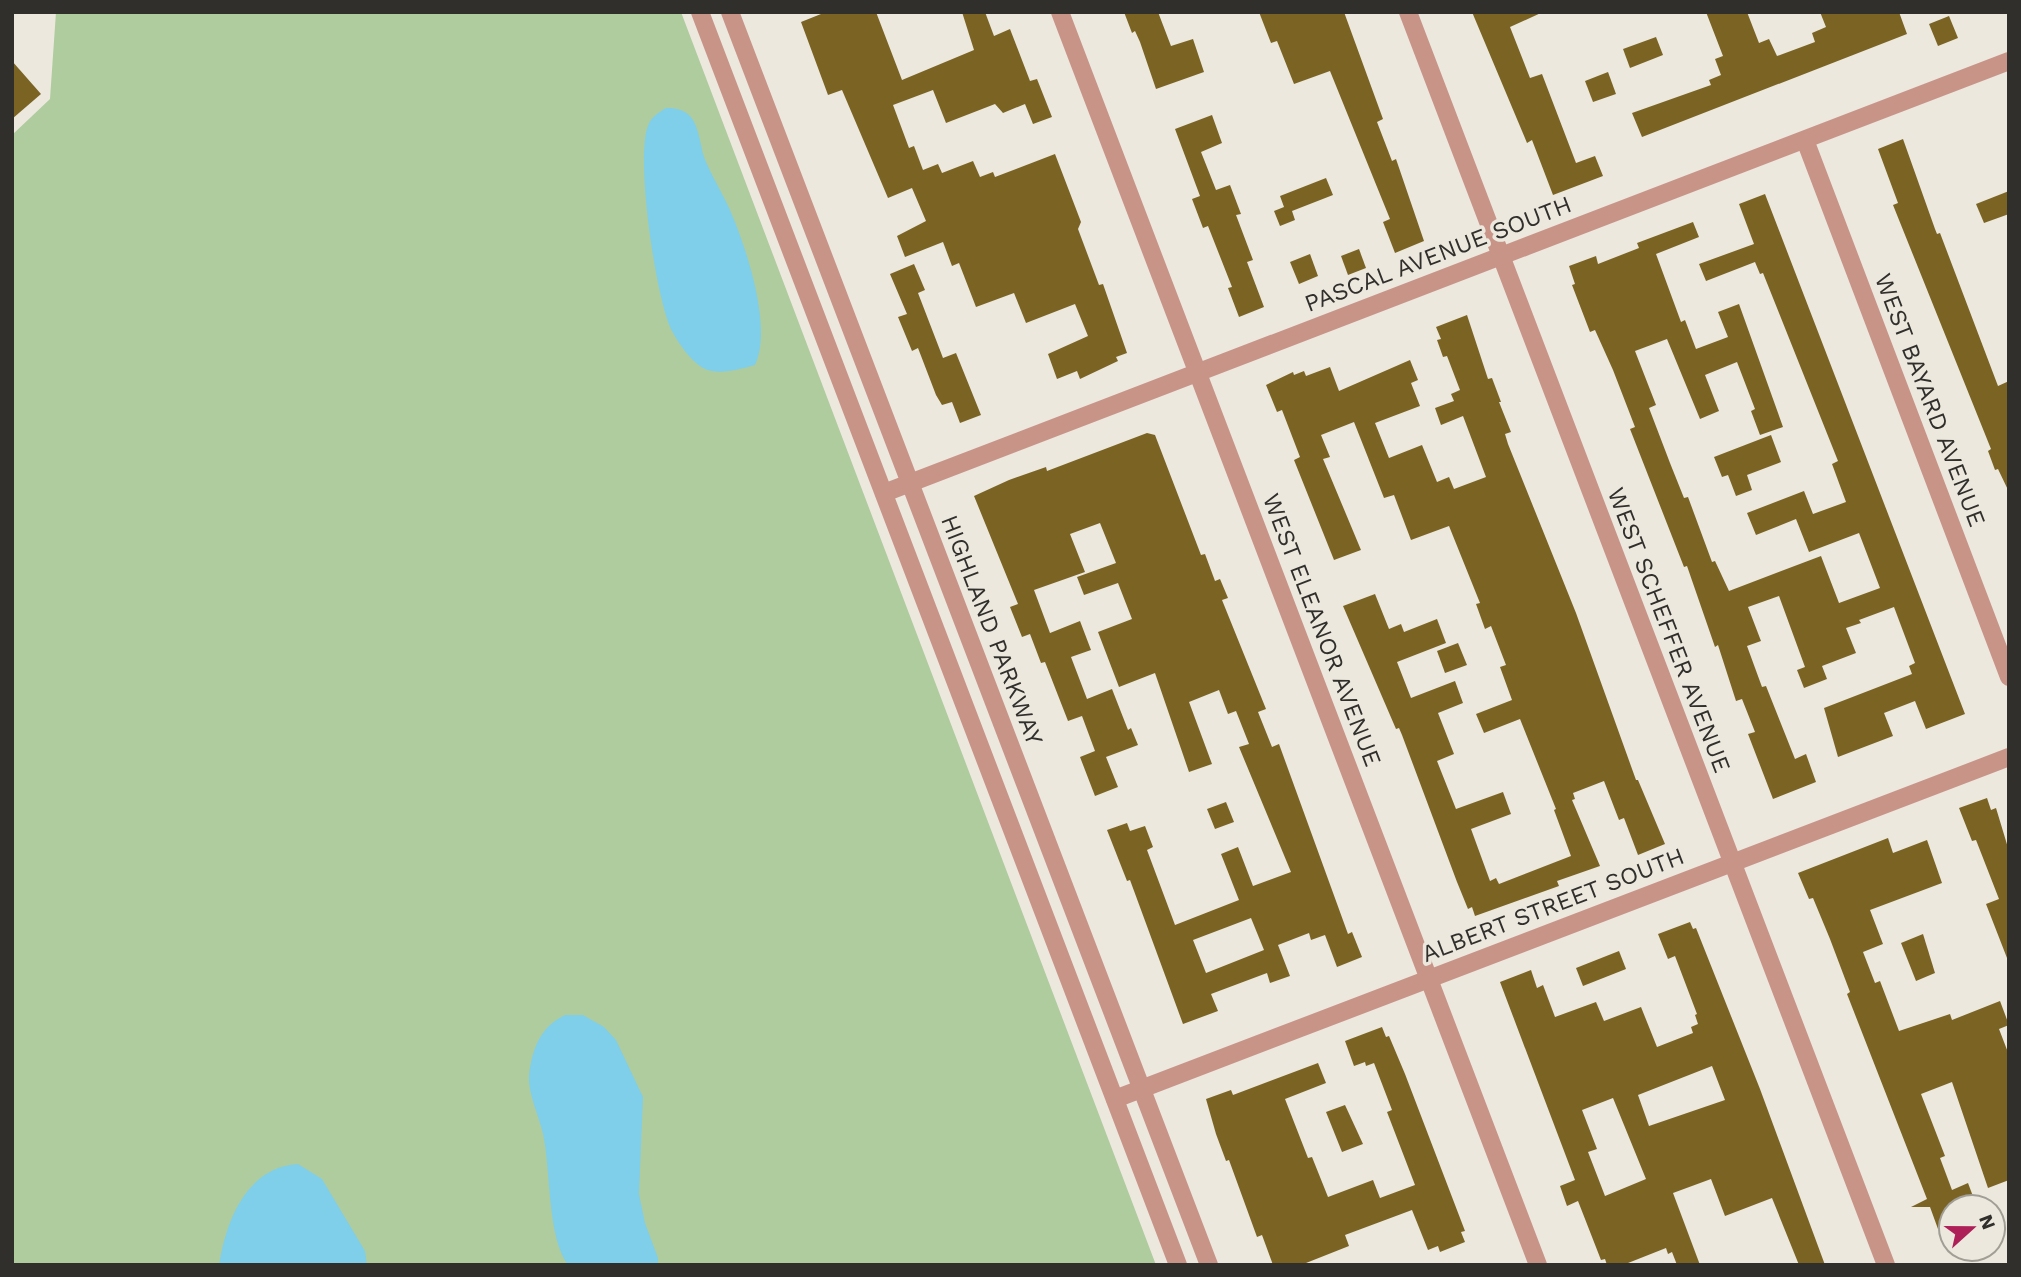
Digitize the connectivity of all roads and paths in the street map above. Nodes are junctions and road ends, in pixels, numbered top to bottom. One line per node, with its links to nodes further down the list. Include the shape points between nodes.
1 (700, 12): 10 (street)
2 (730, 12): 9 (street, HIGHLAND PARKWAY)
3 (1060, 12): 8 (street, WEST ELEANOR AVENUE)
4 (1408, 12): 7 (street, WEST SCHEFFER AVENUE)
5 (2009, 61): 6 (street, PASCAL AVENUE SOUTH)
6 (1804, 140): 7 (street, PASCAL AVENUE SOUTH); 11 (street, WEST BAYARD AVENUE)
7 (1501, 256): 8 (street, PASCAL AVENUE SOUTH); 13 (street, WEST SCHEFFER AVENUE)
8 (1198, 373): 9 (street, PASCAL AVENUE SOUTH); 14 (street, WEST ELEANOR AVENUE)
9 (909, 483): 10 (street, PASCAL AVENUE SOUTH); 15 (street, HIGHLAND PARKWAY)
10 (884, 493): 16 (street)
11 (2009, 677)
12 (2009, 757): 13 (street, ALBERT STREET SOUTH)
13 (1731, 863): 14 (street, ALBERT STREET SOUTH); 20 (street, WEST SCHEFFER AVENUE)
14 (1428, 979): 15 (street, ALBERT STREET SOUTH); 19 (street, WEST ELEANOR AVENUE)
15 (1142, 1088): 16 (street, ALBERT STREET SOUTH); 18 (street, HIGHLAND PARKWAY)
16 (1115, 1099): 17 (street)
17 (1178, 1265)
18 (1209, 1265)
19 (1538, 1265)
20 (1886, 1265)

